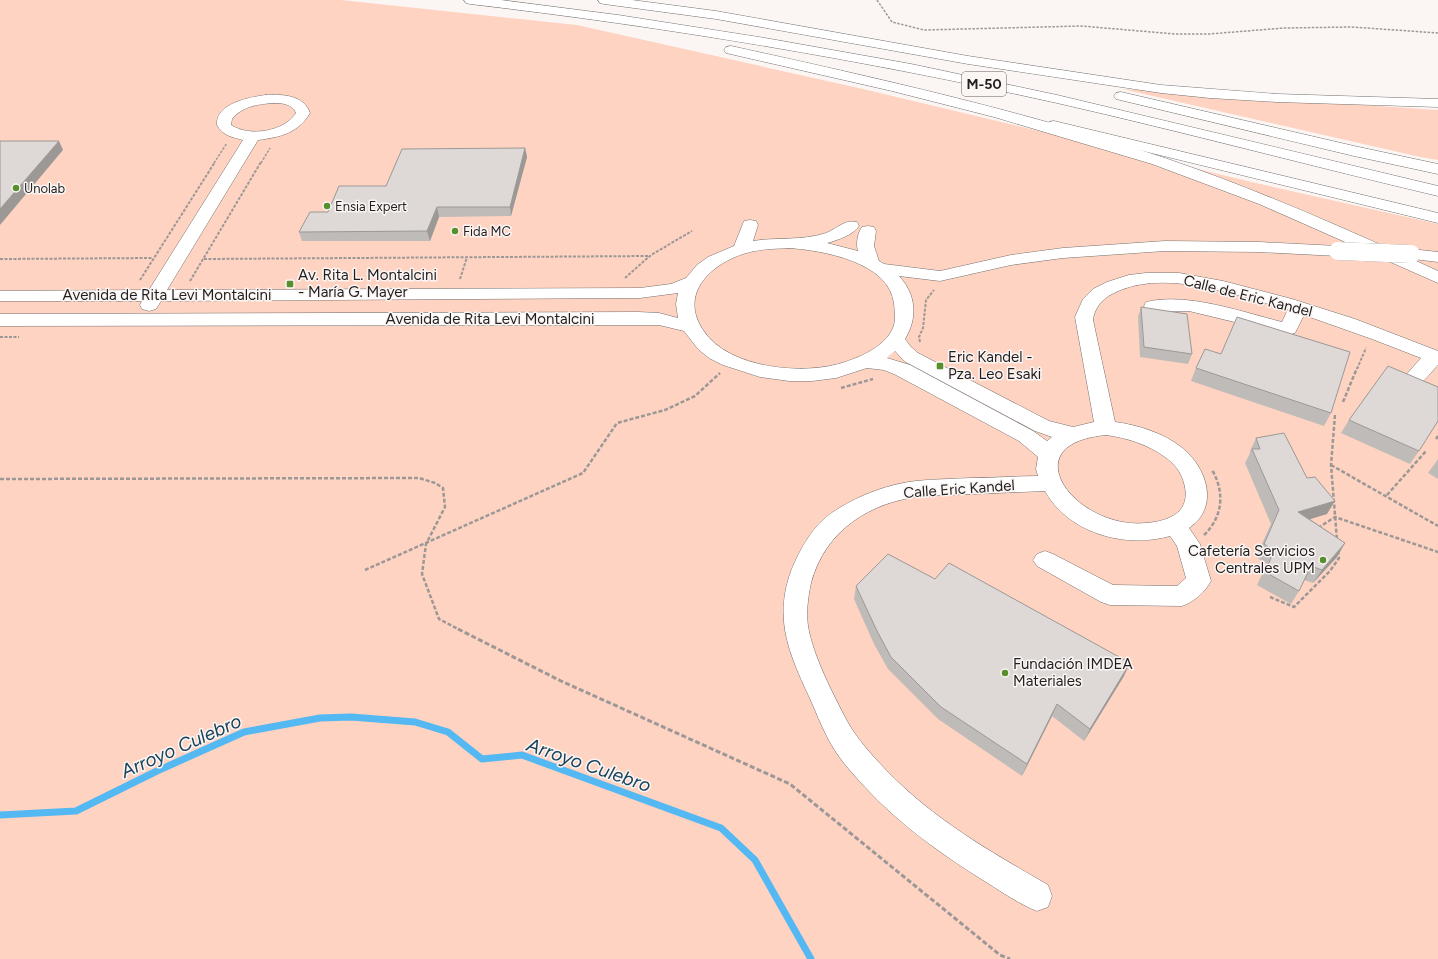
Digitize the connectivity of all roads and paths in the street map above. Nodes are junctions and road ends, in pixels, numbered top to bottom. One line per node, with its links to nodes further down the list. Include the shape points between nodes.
1 (470, 0): 4 (main road, M-50)
2 (604, 0): 6 (main road, M-50, via 716,15)
3 (877, 0): 5 (path, via 892,22 924,30 1081,26 1209,34 1284,28 1352,27)
4 (525, 6): 7 (main road, via 554,15 710,45); 11 (main road, M-50, via 716,33 888,64 1058,99)
5 (1438, 33)
6 (968, 60): 8 (main road, via 1210,94); 10 (main road, M-50)
7 (932, 96): 12 (main road); 28 (main road, via 1172,166 1275,206)
8 (1438, 103)
9 (253, 136): 9 (main road, via 290,127 299,120 302,110 298,104 287,100 266,100 238,107 225,117 224,124 228,130); 31 (main road)
10 (1438, 169)
11 (1438, 191)
12 (1438, 218)
13 (750, 225): 18 (main road)
14 (851, 226): 17 (main road, via 833,236)
15 (692, 231): 19 (path)
16 (868, 231): 25 (main road, via 865,246)
17 (804, 243): 18 (main road, via 767,244); 25 (main road, via 840,250)
18 (741, 249): 30 (main road, via 713,262)
19 (649, 256): 20 (path); 27 (path)
20 (467, 257): 24 (path); 29 (path)
21 (1438, 257): 26 (main road, bridge, via 1216,246 1125,248 1011,260)
22 (154, 258): 23 (path)
23 (0, 259)
24 (204, 259)
25 (874, 266): 26 (main road); 33 (main road, via 894,283)
26 (940, 276): 33 (main road)
27 (625, 278)
28 (1438, 278)
29 (460, 279)
30 (692, 282): 31 (main road, Avenida de Rita Levi Montalcini, via 674,288 640,293); 38 (main road, via 684,306)
31 (155, 295): 32 (main road, Avenida de Rita Levi Montalcini); 37 (main road)
32 (0, 296)
33 (904, 300): 41 (main road, via 905,318)
34 (1153, 306): 35 (main road, via 1188,305 1288,329)
35 (1298, 307): 43 (main road, Calle de Eric Kandel); 52 (main road, Calle de Eric Kandel, via 1192,280 1171,278 1128,280 1098,294 1089,304 1084,317)
36 (0, 320): 37 (main road, Avenida de Rita Levi Montalcini)
37 (140, 320): 38 (main road, Avenida de Rita Levi Montalcini, via 638,318 665,320)
38 (691, 327): 45 (main road, via 704,344 719,355 756,370 790,375 848,369)
39 (0, 337): 40 (path)
40 (23, 337)
41 (896, 339): 45 (main road, via 882,352); 53 (main road, via 911,357 935,371 1042,426)
42 (1366, 348): 50 (path)
43 (1436, 357): 48 (main road)
44 (715, 370): 46 (path)
45 (871, 370): 49 (path); 55 (main road, via 886,364 903,370 1026,436)
46 (720, 373): 47 (path); 64 (path, via 695,396 664,410 617,423 583,474)
47 (726, 375)
48 (1409, 383)
49 (837, 388)
50 (1343, 402)
51 (1335, 415): 56 (path)
52 (1106, 428): 53 (main road); 61 (main road, via 1127,431 1157,442 1176,454 1189,468 1196,482 1198,496 1188,517)
53 (1072, 434): 55 (main road, via 1059,442)
54 (1426, 451): 59 (path)
55 (1049, 456): 58 (main road, via 1047,466)
56 (1331, 465): 59 (path); 60 (path)
57 (0, 479): 64 (path, via 419,478 444,488 445,507)
58 (1051, 483): 61 (main road, via 1068,506 1101,525 1137,532); 71 (main road, Calle Eric Kandel, via 905,491 856,509 834,524 818,543 805,565 794,614 799,640 831,715 844,740 872,774 892,796 931,829 962,852)
59 (1387, 495): 62 (path)
60 (1335, 517): 63 (path); 65 (path); 69 (path, via 1339,558)
61 (1175, 526): 66 (main road, via 1188,544 1199,581 1182,596 1110,595)
62 (1438, 526)
63 (1317, 529)
64 (426, 544): 68 (path); 72 (path, via 422,574 439,619 561,681 790,784 1000,955)
65 (1438, 552)
66 (1045, 560)
67 (1326, 568): 69 (path)
68 (365, 570)
69 (1330, 571): 70 (path, via 1294,607)
70 (1270, 596)
71 (1036, 896)
72 (1010, 959)

